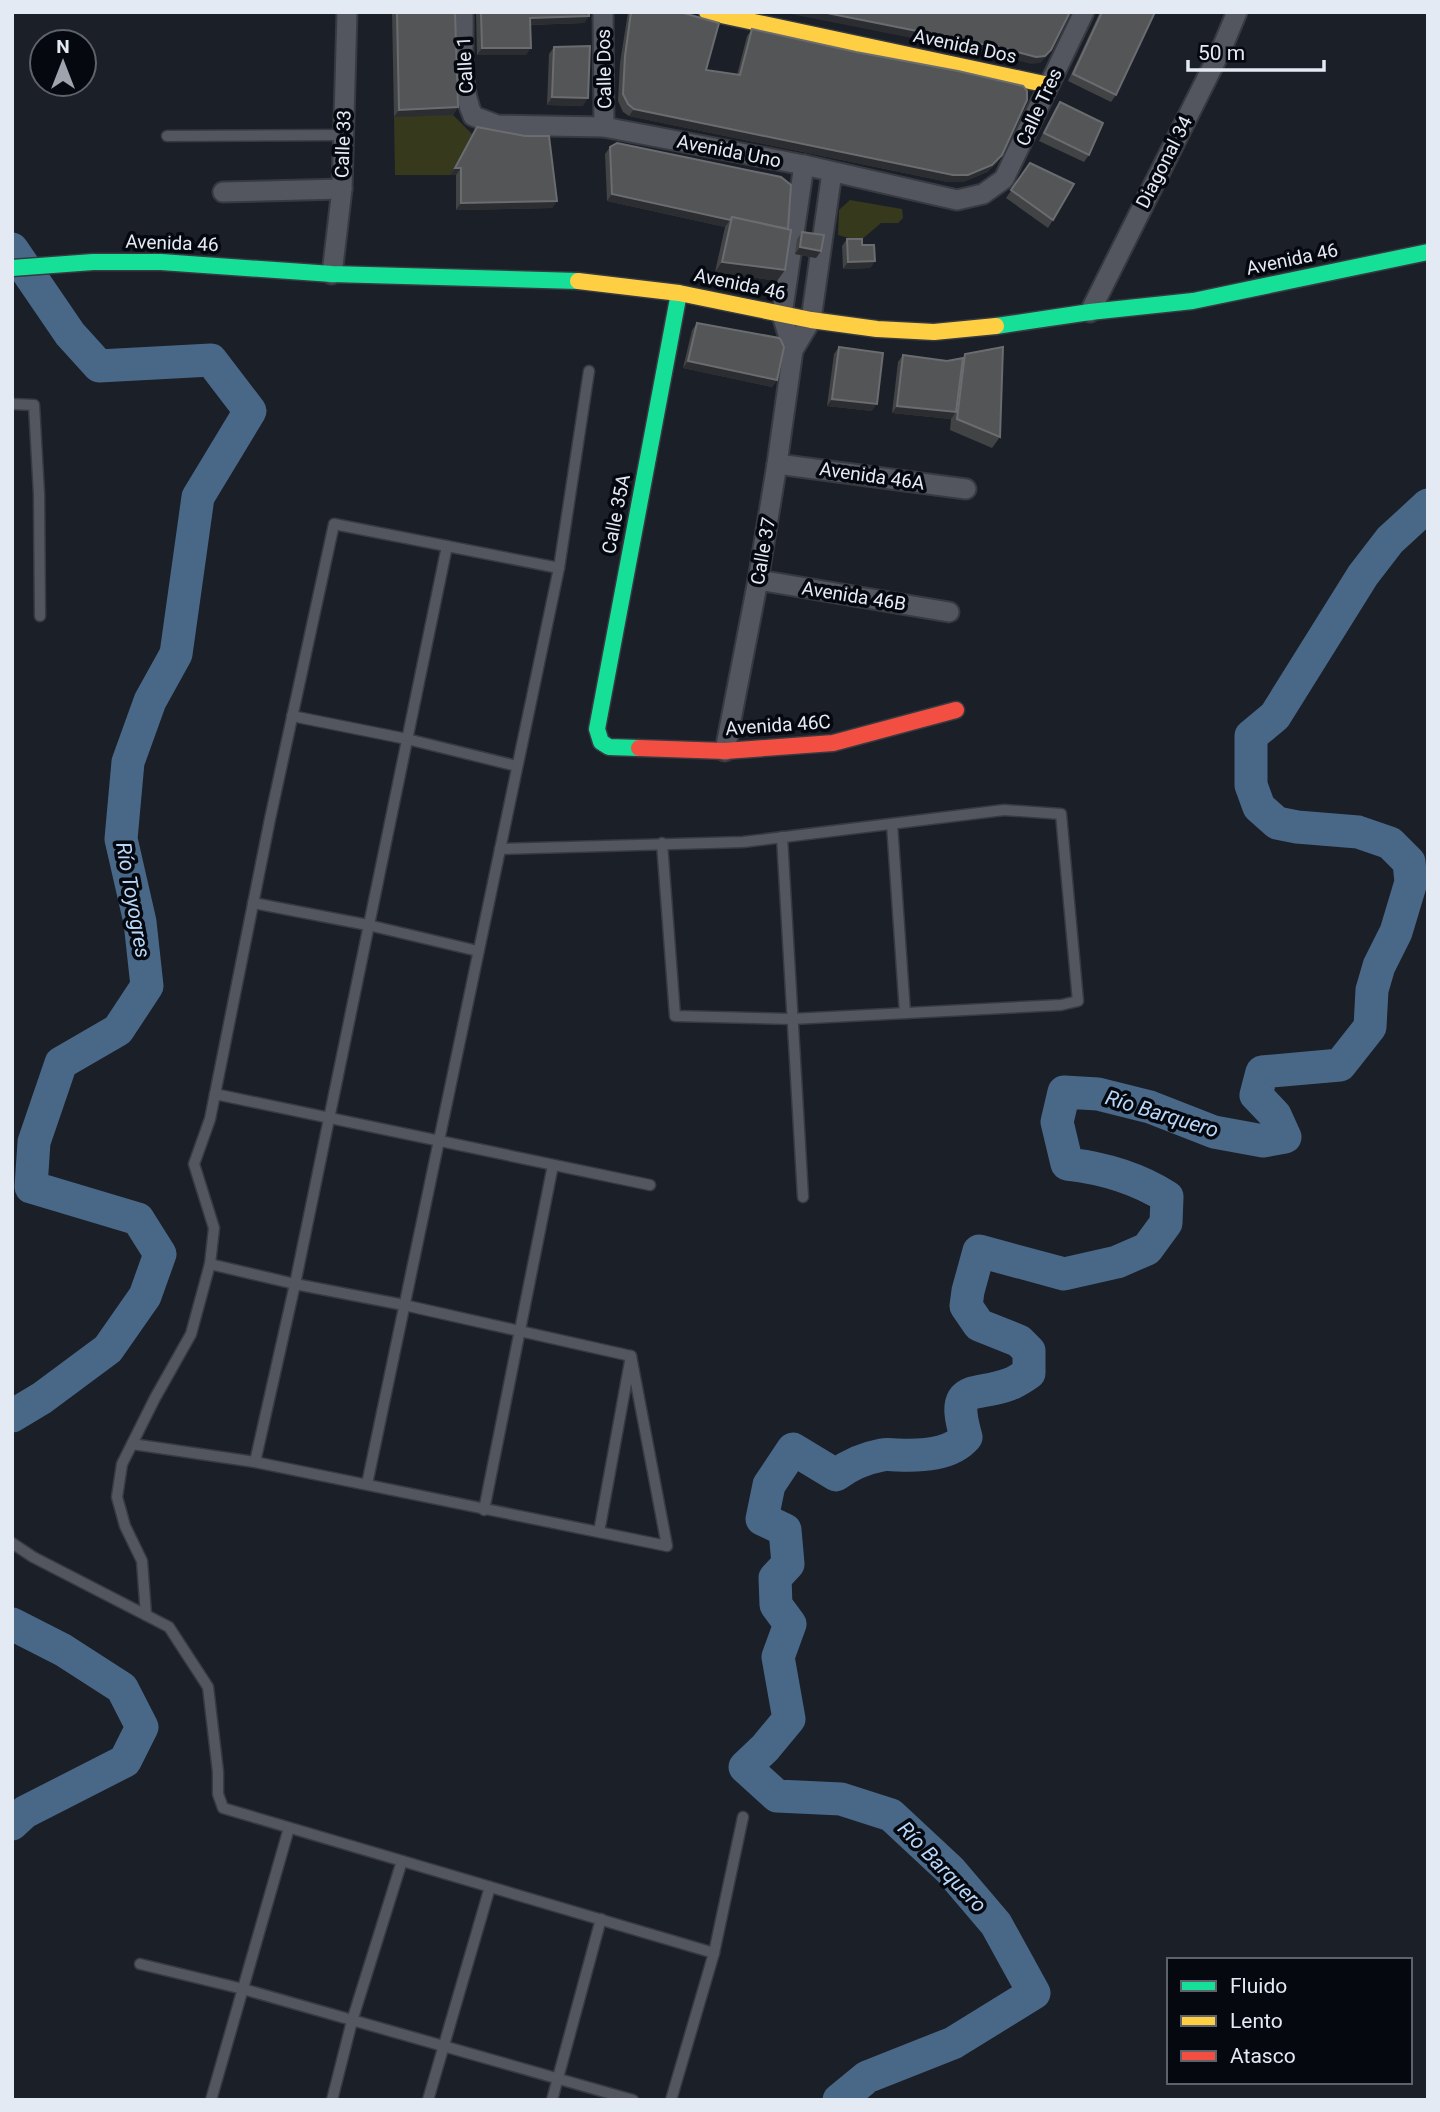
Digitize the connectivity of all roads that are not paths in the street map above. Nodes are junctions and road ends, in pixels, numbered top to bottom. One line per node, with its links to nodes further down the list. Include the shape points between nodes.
1 (346, 12): 10 (street, Calle 33)
2 (463, 12): 8 (street, Calle 1, via 465,86)
3 (603, 12): 9 (street, Calle Dos)
4 (707, 12): 7 (street, Avenida Dos)
5 (1084, 12): 7 (street, Calle Tres)
6 (1237, 12): 21 (street, Diagonal 34)
7 (1049, 85): 16 (street, Calle Tres, via 1004,179)
8 (474, 116): 9 (street, Avenida Uno, via 497,125)
9 (604, 127): 12 (street, Avenida Uno)
10 (343, 135): 11 (lane); 14 (street, Calle 33)
11 (167, 136)
12 (804, 165): 13 (street, Avenida Uno); 22 (street, Calle 37)
13 (832, 172): 16 (street, Avenida Uno, via 957,200); 23 (street, Calle 37)
14 (342, 189): 15 (street); 19 (street, Calle 33)
15 (223, 192)
16 (983, 194)
17 (1428, 252): 21 (street, Avenida 46, via 1193,301)
18 (12, 268): 19 (street, Avenida 46, via 161,262)
19 (332, 274): 20 (street, Avenida 46, via 593,281)
20 (679, 293): 22 (street, Avenida 46); 37 (street, Calle 35A, via 597,729)
21 (1090, 312): 23 (street, Avenida 46, via 933,332)
22 (782, 315): 23 (street, Avenida 46); 24 (street, Calle 37)
23 (811, 320): 24 (street, Calle 37)
24 (793, 350): 27 (street, Calle 37)
25 (589, 371): 30 (lane)
26 (12, 404): 33 (lane, via 34,405)
27 (778, 464): 28 (street, Avenida 46A); 31 (street, Calle 37)
28 (966, 489)
29 (446, 547): 30 (lane); 35 (lane, via 334,524); 36 (lane)
30 (559, 569): 39 (lane)
31 (758, 580): 32 (street, Avenida 46B); 38 (street, Calle 37)
32 (949, 612)
33 (40, 616)
34 (956, 710): 38 (street, Avenida 46C, via 834,743)
35 (292, 716): 36 (lane); 44 (lane)
36 (407, 739): 39 (lane); 45 (lane)
37 (601, 741): 38 (street, Avenida 46C, via 608,747)
38 (725, 751)
39 (517, 766): 43 (lane)
40 (892, 824): 41 (lane); 47 (lane); 47 (lane, via 1004,810 1060,814 1078,1001)
41 (782, 837): 42 (lane); 48 (lane)
42 (662, 843): 43 (lane); 48 (lane, via 675,1016)
43 (500, 849): 46 (lane)
44 (253, 903): 45 (lane); 49 (lane)
45 (368, 925): 46 (lane); 50 (lane)
46 (478, 951): 51 (lane)
47 (905, 1013): 48 (lane)
48 (792, 1019): 54 (lane)
49 (215, 1094): 50 (lane); 55 (lane, via 194,1164 214,1228)
50 (328, 1119): 51 (lane); 56 (lane)
51 (438, 1141): 52 (lane); 57 (lane)
52 (553, 1165): 53 (lane); 58 (lane)
53 (650, 1185)
54 (803, 1197)
55 (210, 1264): 56 (lane); 60 (lane, via 191,1334)
56 (295, 1284): 57 (lane); 61 (lane)
57 (404, 1305): 58 (lane); 62 (lane)
58 (519, 1331): 59 (lane); 63 (lane)
59 (631, 1356): 64 (lane); 64 (lane, via 667,1546)
60 (132, 1444): 61 (lane); 66 (lane, via 122,1464 117,1497 142,1561)
61 (255, 1462): 62 (lane)
62 (367, 1485): 63 (lane)
63 (484, 1510): 64 (lane)
64 (599, 1532)
65 (12, 1543): 66 (lane)
66 (146, 1615): 68 (lane, via 169,1627 208,1686 223,1808)
67 (743, 1817): 72 (lane)
68 (289, 1828): 69 (lane); 74 (lane)
69 (402, 1861): 70 (lane); 75 (lane)
70 (490, 1887): 71 (lane); 76 (lane)
71 (601, 1919): 72 (lane); 77 (lane)
72 (714, 1953): 83 (lane)
73 (140, 1964): 74 (lane)
74 (243, 1989): 75 (lane); 78 (lane)
75 (352, 2021): 76 (lane); 79 (lane)
76 (443, 2046): 77 (lane); 80 (lane)
77 (558, 2078): 81 (lane); 82 (lane)
78 (211, 2100)
79 (332, 2100)
80 (428, 2100)
81 (552, 2100)
82 (633, 2100)
83 (671, 2100)

